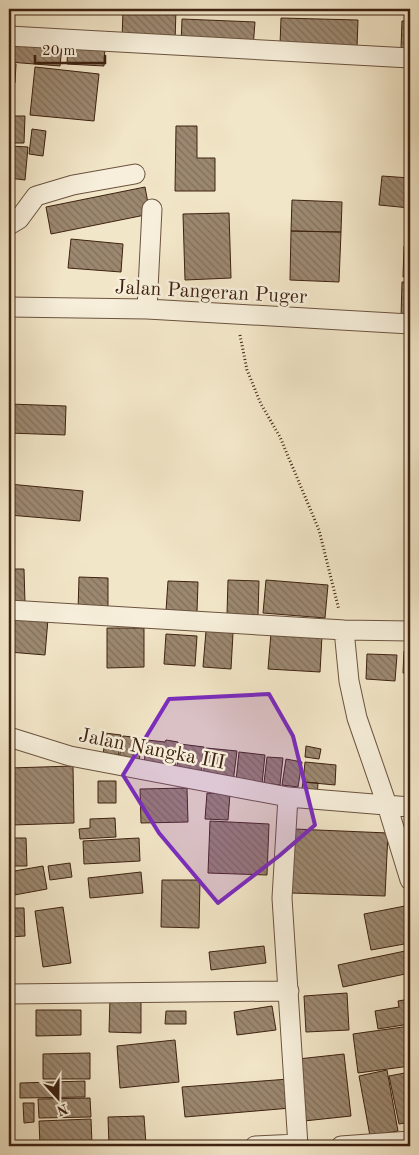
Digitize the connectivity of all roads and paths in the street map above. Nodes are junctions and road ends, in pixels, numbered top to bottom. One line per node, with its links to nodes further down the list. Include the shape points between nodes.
1 (9, 36): 2 (street)
2 (410, 58)
3 (135, 174): 5 (street, via 73,185 36,196 20,219)
4 (152, 209): 7 (street)
5 (9, 225)
6 (9, 307): 7 (street, Jalan Pangeran Puger)
7 (147, 309): 8 (street, Jalan Pangeran Puger)
8 (236, 313): 9 (street, Jalan Pangeran Puger); 11 (path, via 247,370 280,437 319,530)
9 (410, 324)
10 (9, 610): 11 (street)
11 (344, 630): 12 (street); 15 (street, via 349,681 357,718)
12 (410, 631)
13 (9, 737): 14 (street, Jalan Nangka III, via 70,756)
14 (288, 797): 15 (street, Jalan Nangka III); 18 (street, via 282,898)
15 (387, 805): 16 (street, Jalan Nangka III); 17 (street)
16 (410, 807)
17 (410, 880)
18 (289, 991): 19 (street); 21 (street)
19 (9, 994)
20 (410, 1141): 23 (street)
21 (298, 1145): 22 (street)
22 (254, 1146)
23 (341, 1146)

